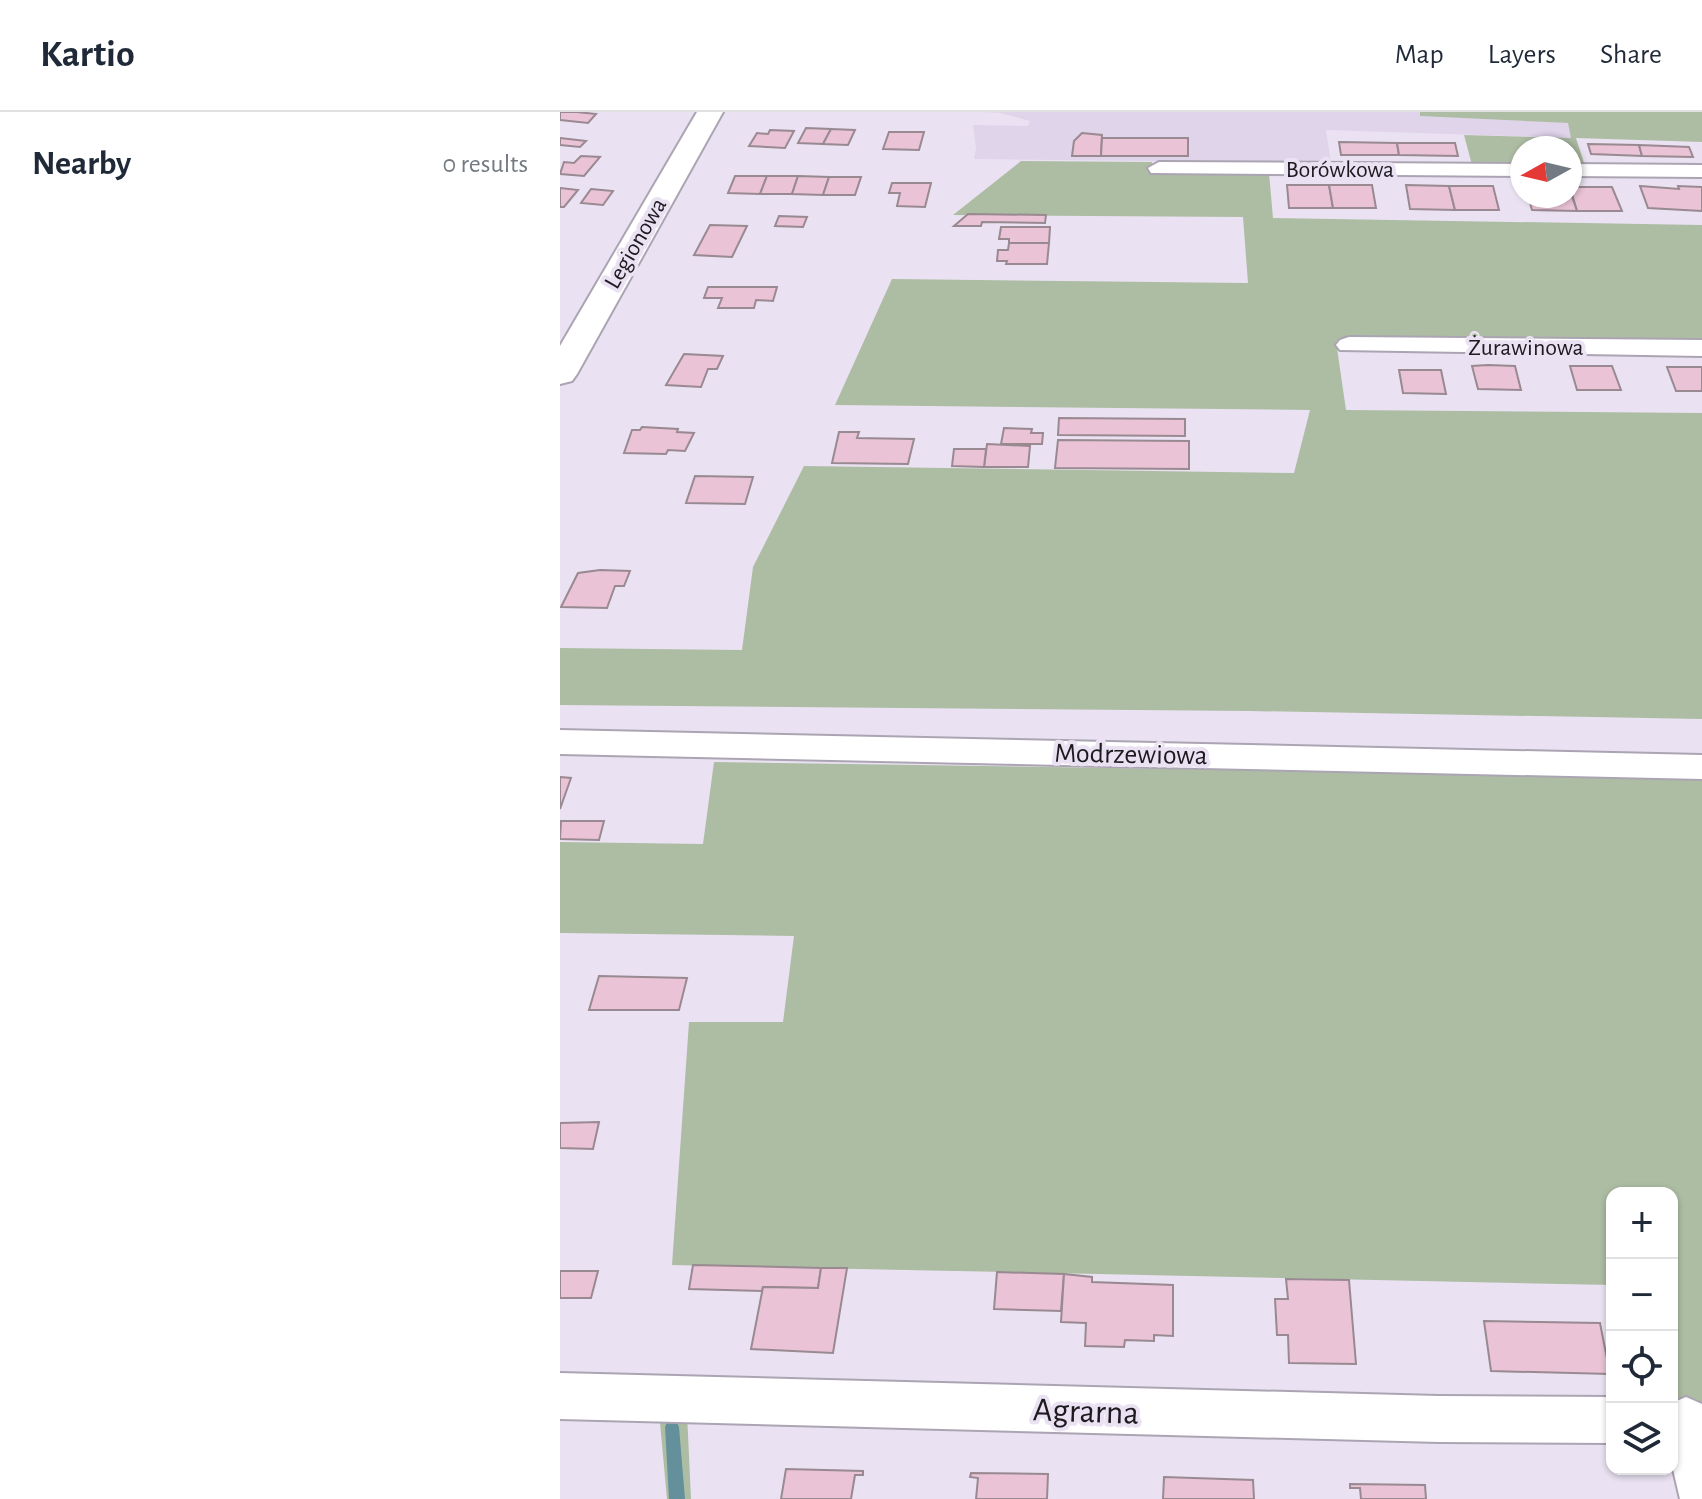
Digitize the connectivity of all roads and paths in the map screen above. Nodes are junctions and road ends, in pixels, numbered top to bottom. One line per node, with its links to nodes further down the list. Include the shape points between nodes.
1 (710, 112): 8 (main road, Legionowa)
2 (1159, 168): 3 (street, Borówkowa)
3 (1510, 170)
4 (1582, 170): 5 (street)
5 (1702, 171)
6 (1349, 345): 7 (street, Żurawinowa)
7 (1702, 348)
8 (560, 374)
9 (560, 742): 10 (street, Modrzewiowa)
10 (1702, 767)
11 (560, 1396): 12 (street, Agrarna)
12 (1606, 1420)
13 (1687, 1420): 14 (street)
14 (1702, 1496)

